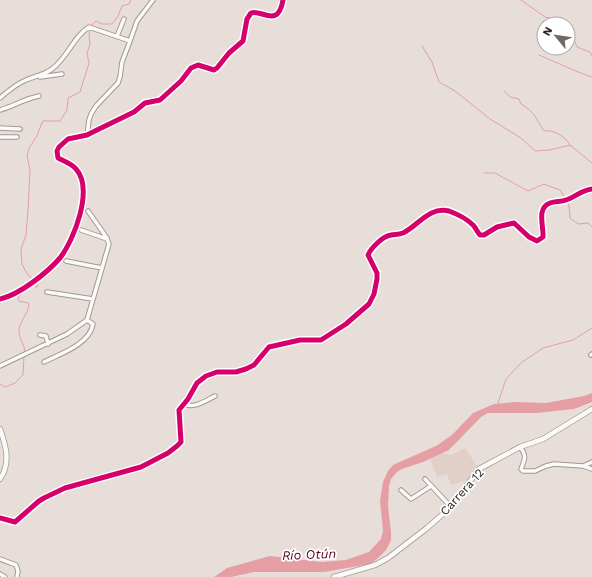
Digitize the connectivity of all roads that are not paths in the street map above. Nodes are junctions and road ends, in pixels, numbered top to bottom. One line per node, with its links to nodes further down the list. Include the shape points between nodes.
1 (153, 0): 5 (street, via 137,21)
2 (283, 0): 13 (street, via 281,8 272,16 251,13 246,20 243,42 229,53 217,68 191,68 160,100 145,104 134,112)
3 (124, 19): 4 (street)
4 (117, 36): 5 (street); 7 (street, via 90,26 80,33 52,70)
5 (130, 41): 13 (street, via 118,83 91,114)
6 (62, 74): 7 (street)
7 (33, 78): 9 (street, via 14,86)
8 (39, 96): 10 (street, via 27,98)
9 (0, 98)
10 (0, 110)
11 (0, 128): 12 (street)
12 (20, 129)
13 (87, 134): 23 (street, via 68,139 57,151 58,158 77,170 84,190 82,205 69,244 38,278 7,298)
14 (0, 137): 15 (street)
15 (17, 137)
16 (592, 189): 31 (street, via 566,200 547,204 541,216 543,237 537,241 514,223 497,227 482,235 466,220 448,211 429,214 403,233 386,237 370,250 368,255 377,273 374,294 369,304 346,324 321,340 300,340 269,347 254,365 246,369 217,372 206,376 196,383)
17 (88, 212): 19 (street)
18 (81, 230): 19 (street)
19 (107, 239): 21 (street, via 109,244)
20 (66, 261): 21 (street)
21 (102, 268): 24 (street)
22 (47, 292): 24 (street)
23 (0, 299)
24 (93, 299): 25 (street)
25 (87, 320): 27 (street); 28 (street, via 93,324 87,338)
26 (40, 335): 27 (street, via 48,336)
27 (48, 344): 29 (street)
28 (44, 362)
29 (0, 366)
30 (215, 396): 31 (street, via 196,405)
31 (183, 404): 43 (street, via 179,410 181,442 168,453 141,467 65,488 39,501 15,522)
32 (592, 409): 34 (street, Carrera 12, via 543,439)
33 (0, 429): 38 (street, via 7,460)
34 (520, 447): 36 (street, via 526,459 521,469 523,472 535,472 554,464); 42 (street, Carrera 12, via 479,469)
35 (592, 462): 36 (street)
36 (583, 466): 37 (street)
37 (592, 469)
38 (0, 479)
39 (425, 479): 40 (street)
40 (431, 486): 41 (street, via 410,498); 42 (street)
41 (401, 490)
42 (451, 507): 48 (street, Carrera 12, via 381,562)
43 (0, 518)
44 (0, 559): 47 (street, via 16,565)
45 (0, 574): 46 (street)
46 (5, 577)
47 (17, 577)
48 (334, 577)

